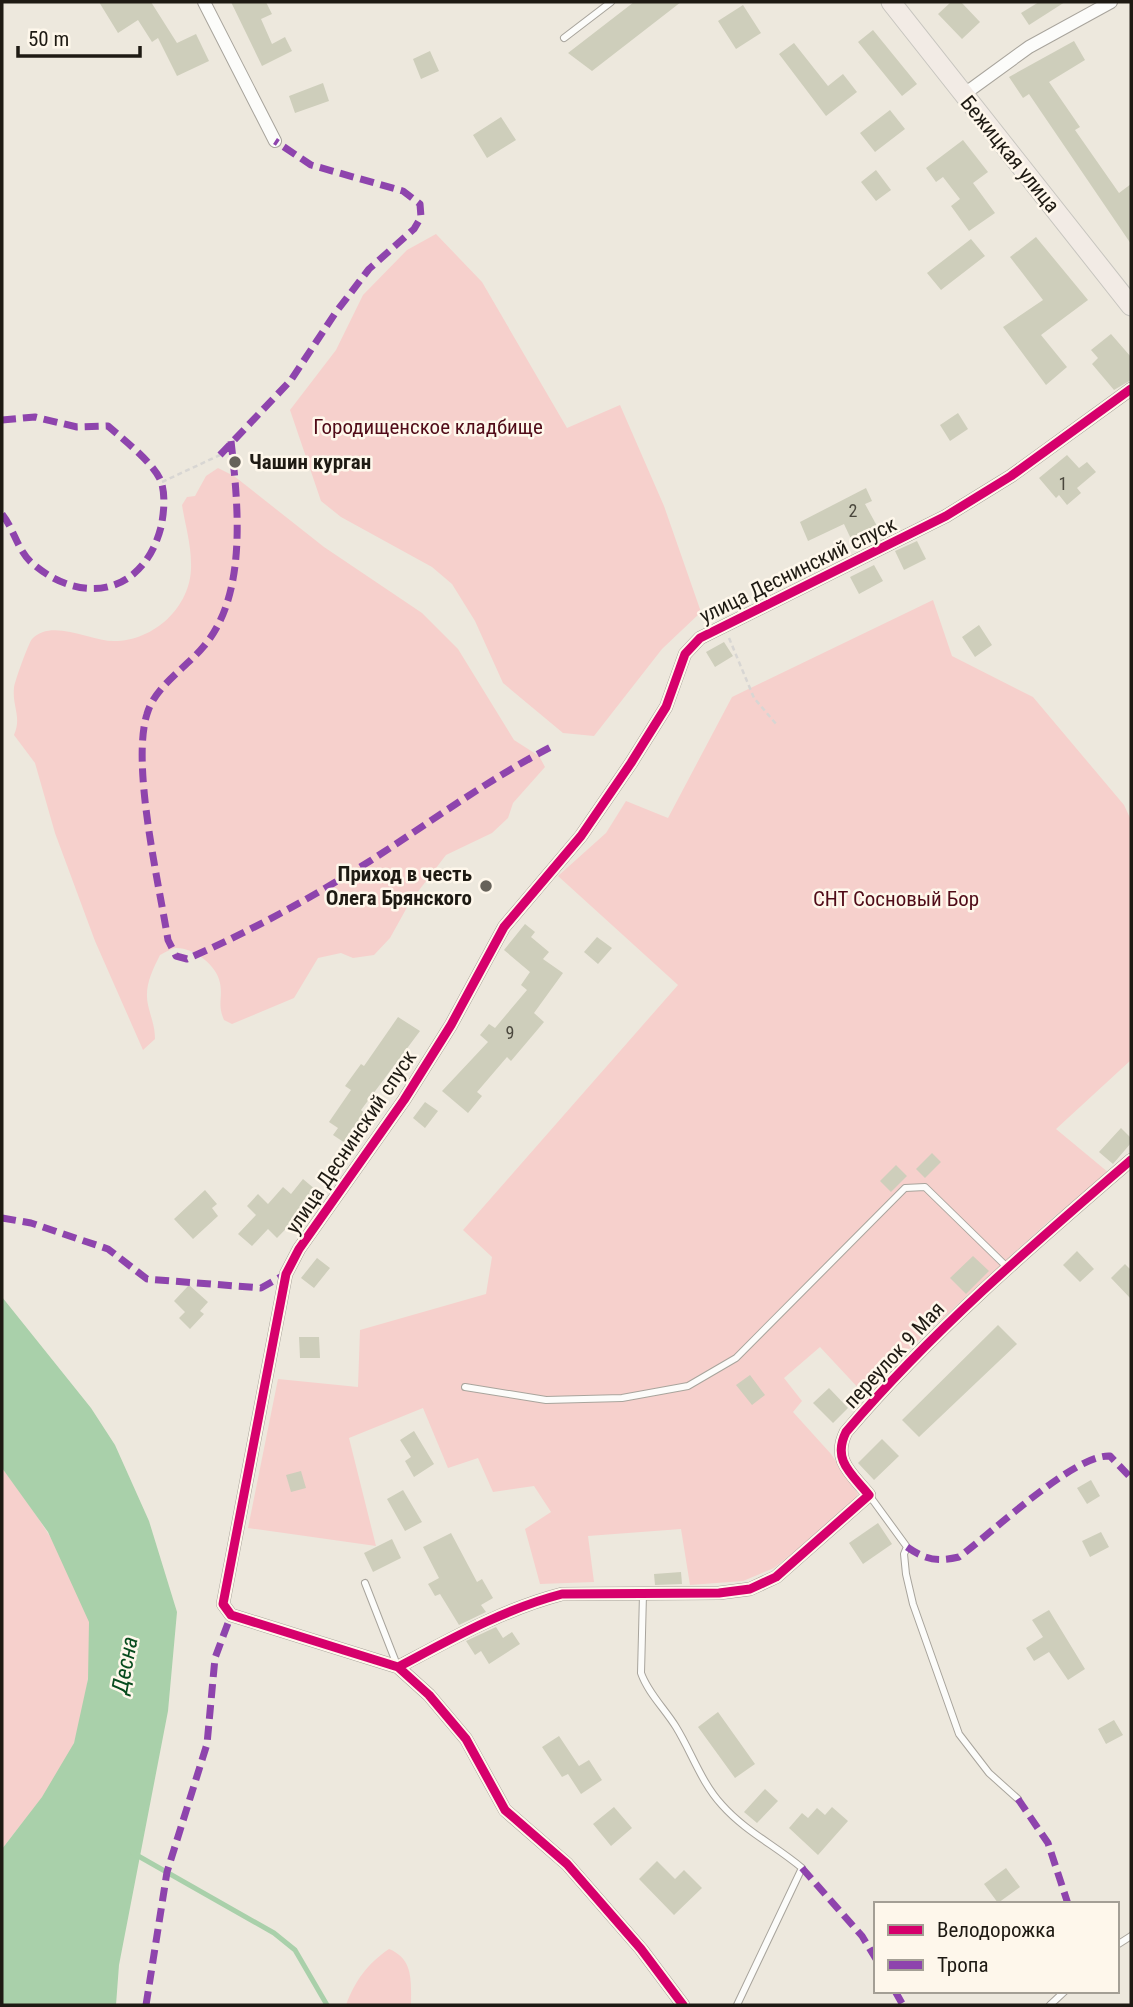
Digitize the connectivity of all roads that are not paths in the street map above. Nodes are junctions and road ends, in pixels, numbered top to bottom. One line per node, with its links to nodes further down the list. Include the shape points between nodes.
1 (204, 2): 7 (street)
2 (611, 2): 5 (lane)
3 (891, 2): 6 (main road, Бежицкая улица)
4 (1111, 2): 6 (street, via 1029,47)
5 (564, 38)
6 (963, 95): 8 (main road, Бежицкая улица)
7 (275, 141)
8 (1131, 306)
9 (1131, 389): 16 (street, улица Деснинский спуск, via 1022,469 946,516 699,638 685,654 666,706 631,763 581,836 504,927 404,1100 299,1249 286,1274 223,1604 231,1615)
10 (1131, 1160): 11 (street, переулок 9 Мая)
11 (1007, 1267): 12 (lane, via 925,1188 905,1188 736,1358 688,1386 622,1398 546,1400); 13 (street, переулок 9 Мая, via 910,1360 846,1432 839,1454)
12 (465, 1387)
13 (869, 1495): 15 (street, via 776,1577 750,1589); 17 (lane, via 907,1547 905,1574 913,1604 959,1734 989,1773)
14 (365, 1583): 16 (lane)
15 (643, 1594): 16 (street, via 562,1594 537,1601); 20 (lane, via 641,1673 645,1683 723,1806 802,1868)
16 (398, 1667): 19 (street, улица Деснинский спуск, via 467,1739 505,1810 567,1864 642,1949)
17 (1018, 1799)
18 (1063, 1993): 21 (lane)
19 (683, 2005)
20 (737, 2005)
21 (1050, 2005)

